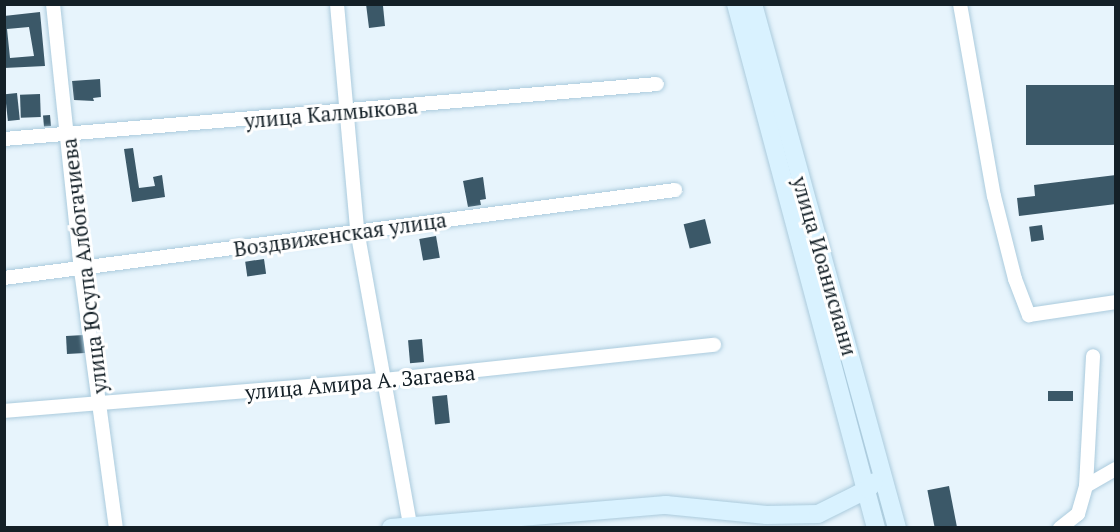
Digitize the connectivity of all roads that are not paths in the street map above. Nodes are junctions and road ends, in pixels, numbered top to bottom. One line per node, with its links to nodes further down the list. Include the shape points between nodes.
1 (53, 4): 8 (street, улица Юсупа Албогачиева)
2 (337, 4): 7 (street)
3 (736, 4): 23 (main road, улица Иоанисиани)
4 (753, 4): 21 (main road, улица Иоанисиани)
5 (960, 4): 14 (street, via 994,195 1015,279 1029,315)
6 (657, 84): 7 (street, улица Калмыкова)
7 (346, 112): 8 (street, улица Калмыкова); 11 (street)
8 (68, 135): 9 (street, улица Калмыкова); 12 (street, улица Юсупа Албогачиева)
9 (4, 139)
10 (675, 190): 11 (street, Воздвиженская улица)
11 (357, 230): 12 (street, Воздвиженская улица); 17 (street)
12 (81, 270): 13 (street, Воздвиженская улица); 18 (street, улица Юсупа Албогачиева)
13 (4, 278)
14 (1116, 302)
15 (714, 345): 17 (street, улица Амира А. Загаева)
16 (1093, 356): 22 (street)
17 (384, 380): 18 (street, улица Амира А. Загаева); 26 (street)
18 (100, 405): 19 (street, улица Амира А. Загаева); 27 (street, улица Юсупа Албогачиева)
19 (4, 411)
20 (1116, 469): 22 (street)
21 (883, 471): 23 (main road); 24 (main road, улица Иоанисиани)
22 (1086, 486): 31 (street, via 1078,514)
23 (868, 489): 24 (main road); 25 (main road, via 818,514 766,515 666,505); 29 (main road, улица Иоанисиани)
24 (890, 495): 30 (main road, улица Иоанисиани)
25 (538, 521): 26 (main road)
26 (410, 526): 28 (main road)
27 (116, 528)
28 (391, 528)
29 (876, 528)
30 (897, 528)
31 (1060, 528)

